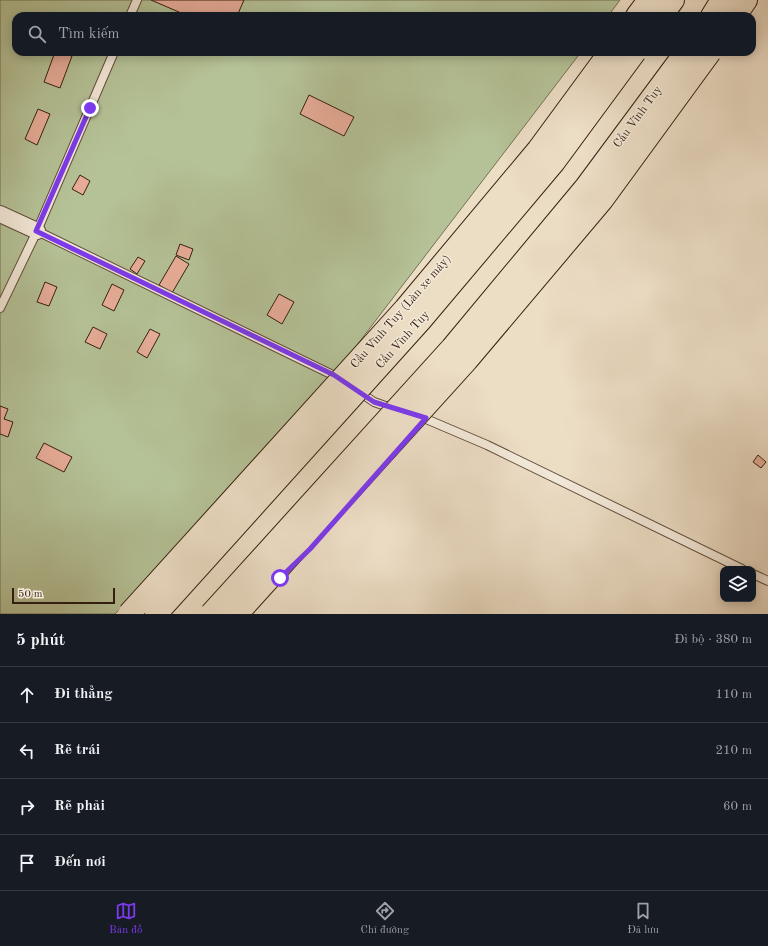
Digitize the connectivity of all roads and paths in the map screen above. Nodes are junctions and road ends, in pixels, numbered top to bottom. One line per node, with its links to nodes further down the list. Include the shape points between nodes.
1 (137, 0): 6 (lane)
2 (649, 0): 7 (highway)
3 (673, 0): 8 (highway)
4 (722, 0): 9 (highway)
5 (746, 0): 10 (highway)
6 (132, 12)
7 (640, 12)
8 (664, 12)
9 (714, 12)
10 (738, 12)
11 (112, 56): 17 (lane)
12 (607, 56): 26 (highway, Cầu Vĩnh Tuy (Làn xe máy), bridge, via 538,150 405,309)
13 (632, 56): 27 (highway, Cầu Vĩnh Tuy, bridge, via 554,162 420,321)
14 (683, 56): 28 (highway, Cầu Vĩnh Tuy, bridge, via 586,187 457,342)
15 (707, 56): 29 (highway, bridge, via 602,200 482,342)
16 (0, 214): 17 (street)
17 (36, 231): 19 (lane); 20 (lane, via 334,375 374,402)
18 (534, 294): 20 (lane)
19 (0, 308)
20 (426, 418): 21 (lane); 22 (lane)
21 (410, 436)
22 (736, 566)
23 (290, 569): 30 (lane)
24 (756, 576): 25 (lane)
25 (768, 582)
26 (129, 614)
27 (156, 614)
28 (211, 614)
29 (237, 614)
30 (248, 614)

